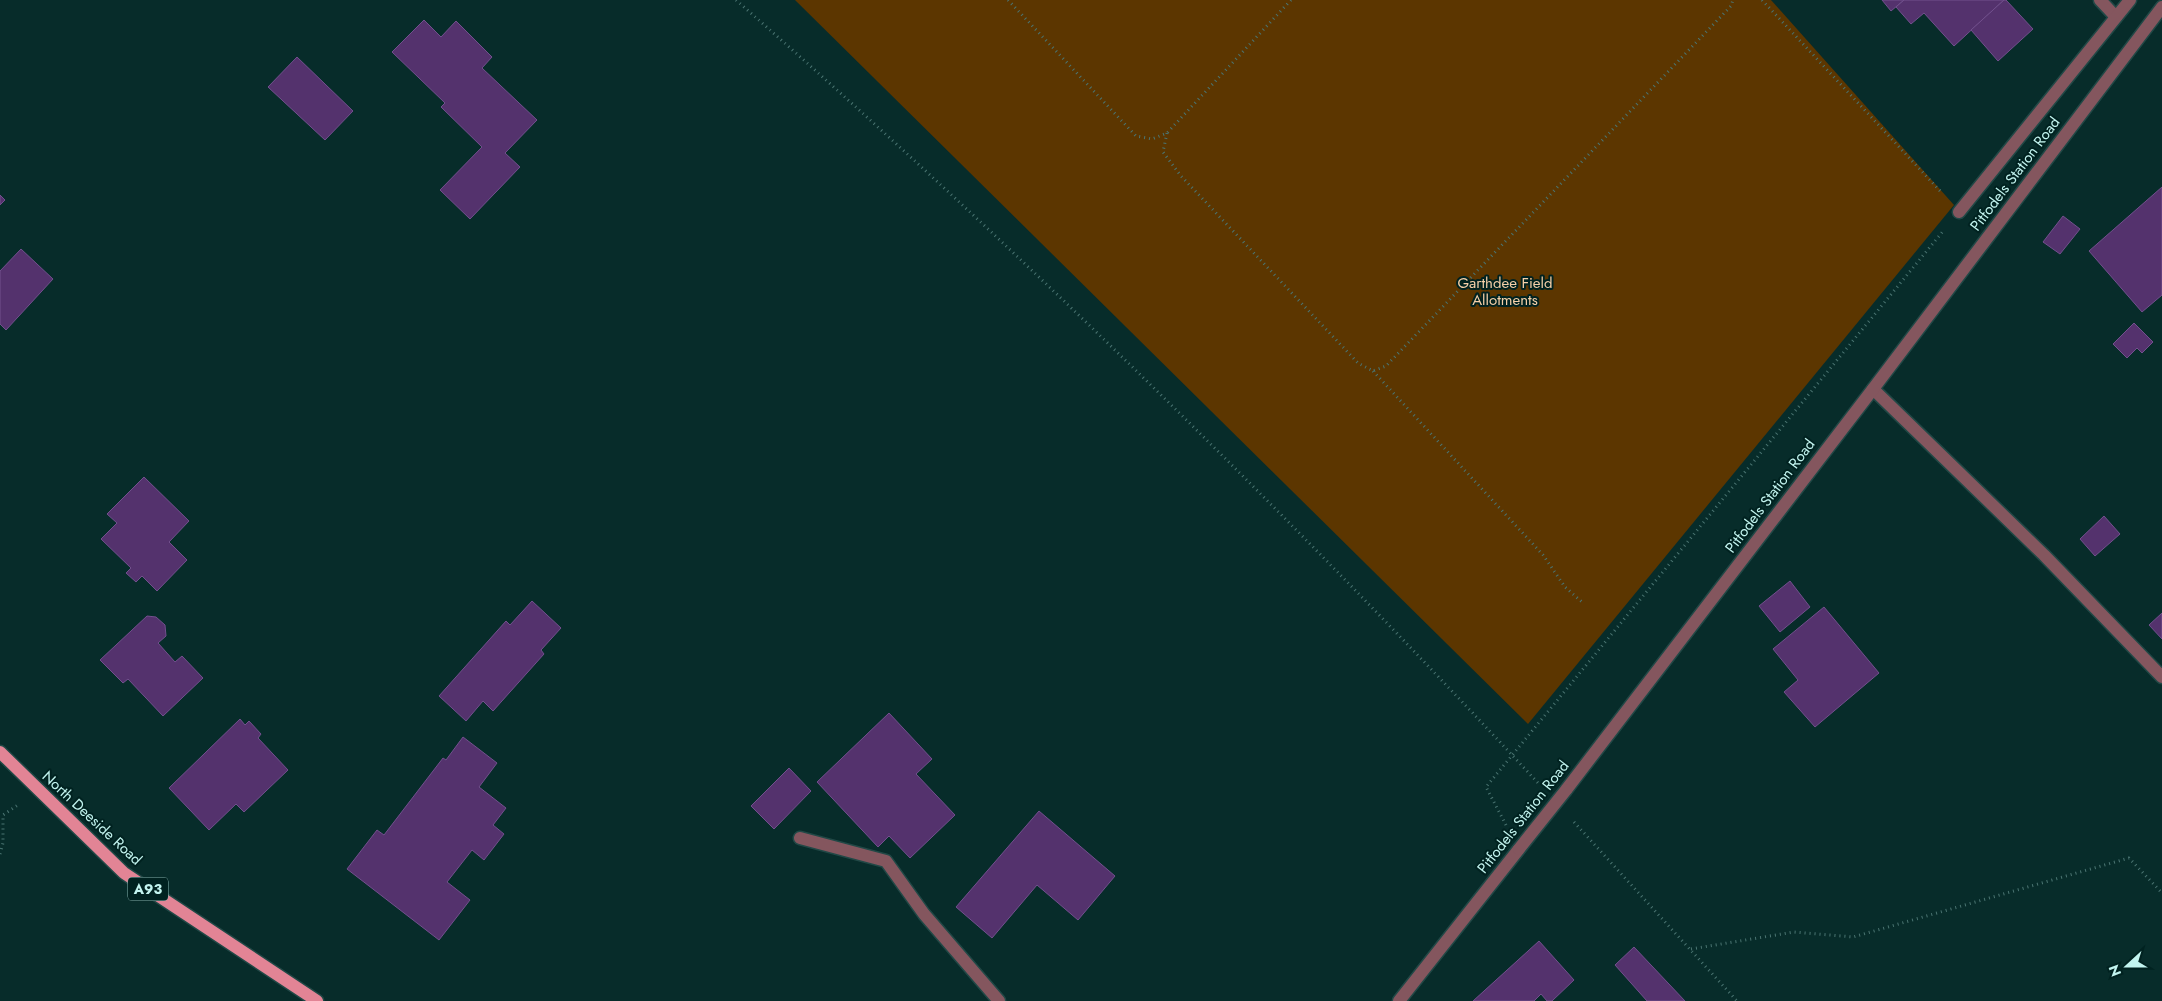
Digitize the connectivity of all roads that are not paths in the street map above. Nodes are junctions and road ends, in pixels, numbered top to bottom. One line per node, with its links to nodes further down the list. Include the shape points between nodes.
1 (2100, 0): 4 (street)
2 (2130, 0): 4 (street)
3 (2162, 7): 6 (street, Pitfodels Station Road)
4 (2116, 17): 5 (street)
5 (1959, 212)
6 (1873, 389): 7 (street, via 2044,555); 12 (street, Pitfodels Station Road, bridge, via 1566,790)
7 (2162, 677)
8 (0, 752): 10 (main road, North Deeside Road / A93, via 124,873)
9 (800, 838): 11 (street, via 886,861 924,914)
10 (317, 1001)
11 (998, 1001)
12 (1399, 1001)

